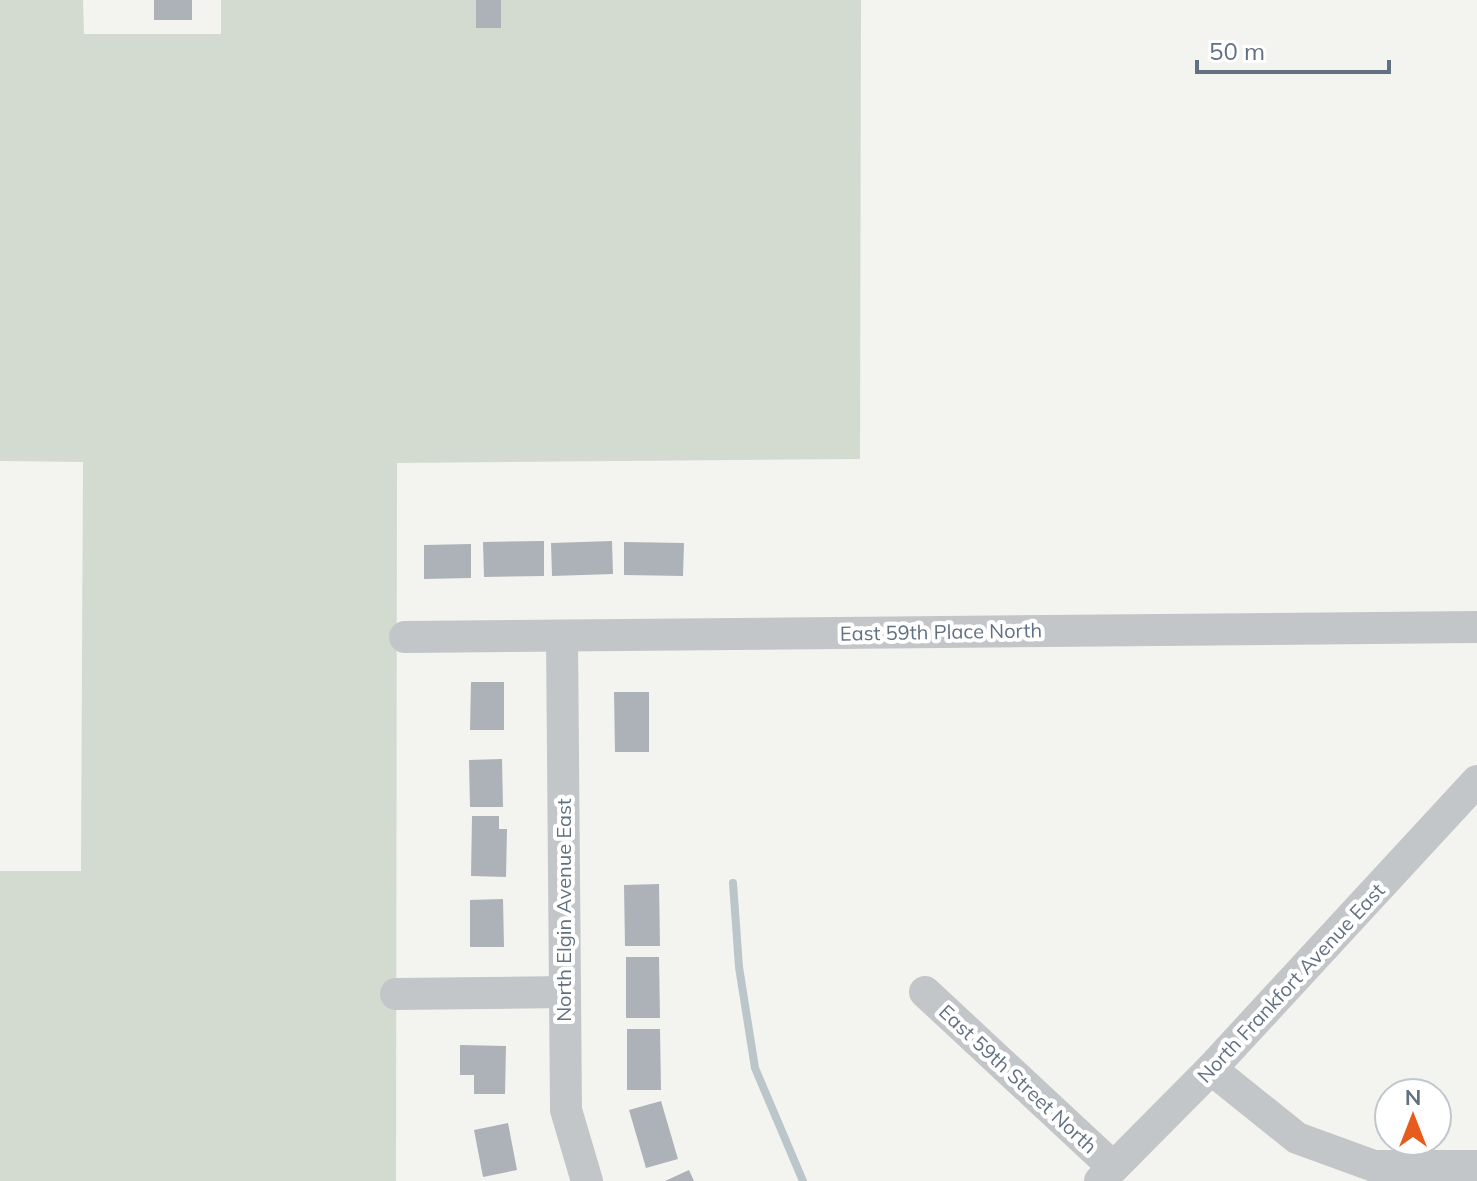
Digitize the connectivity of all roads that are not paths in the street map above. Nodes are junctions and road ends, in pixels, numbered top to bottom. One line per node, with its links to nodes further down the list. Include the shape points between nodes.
1 (1477, 627): 2 (street, East 59th Place North)
2 (562, 636): 3 (street, East 59th Place North); 5 (street, North Elgin Avenue East)
3 (405, 637)
4 (1477, 781): 8 (street, North Frankfort Avenue East)
5 (565, 992): 7 (street); 11 (street, North Elgin Avenue East, via 566,1110)
6 (925, 992): 10 (street, East 59th Street North)
7 (396, 994)
8 (1211, 1069): 9 (street, via 1297,1138 1335,1152 1374,1166); 10 (street, North Frankfort Avenue East)
9 (1477, 1166)
10 (1106, 1174)
11 (587, 1181)

